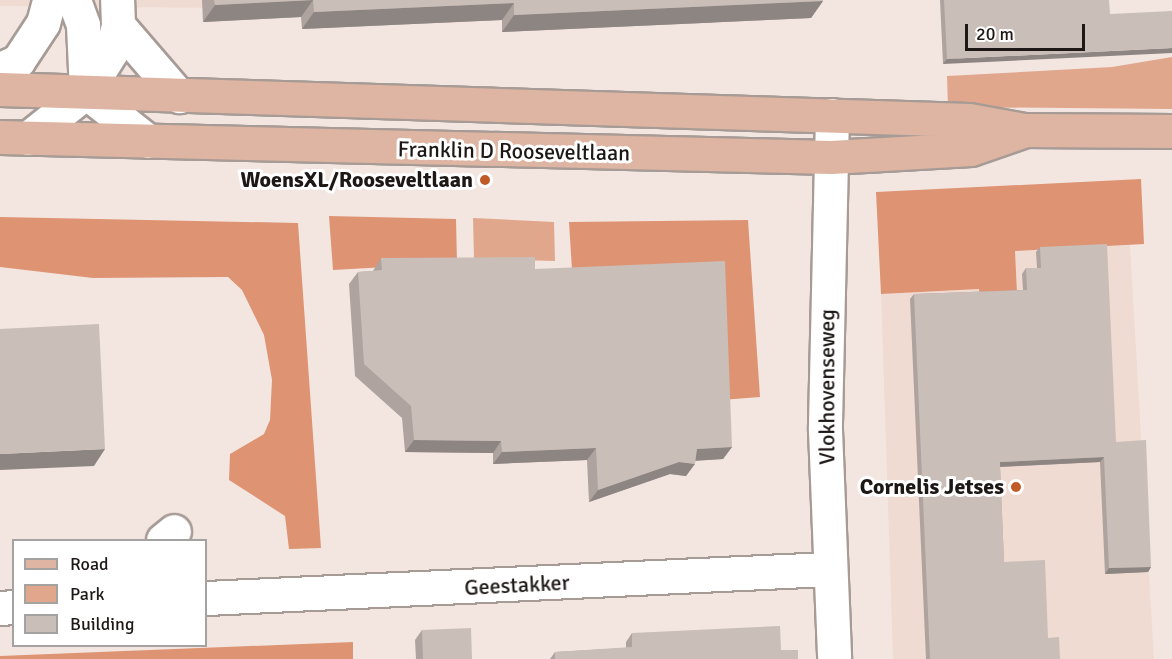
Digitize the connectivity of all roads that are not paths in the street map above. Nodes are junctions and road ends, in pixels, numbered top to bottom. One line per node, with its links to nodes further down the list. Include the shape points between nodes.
1 (49, 0): 4 (street, via 43,23 18,61)
2 (74, 0): 6 (street, via 83,25)
3 (117, 12): 6 (street, via 111,52); 7 (street)
4 (0, 69)
5 (0, 89): 6 (main road, Franklin D Rooseveltlaan)
6 (86, 92): 7 (main road, Franklin D Rooseveltlaan); 11 (street); 12 (street)
7 (179, 96): 8 (main road, Franklin D Rooseveltlaan)
8 (832, 115): 9 (main road, Franklin D Rooseveltlaan, via 969,120); 13 (street, Vlokhovenseweg)
9 (1024, 130): 10 (main road, Franklin D Rooseveltlaan); 13 (main road, Franklin D Rooseveltlaan, via 971,149)
10 (1172, 131)
11 (14, 138): 12 (main road, Franklin D Rooseveltlaan)
12 (148, 141): 13 (main road, Franklin D Rooseveltlaan)
13 (831, 157): 14 (street, Vlokhovenseweg, via 825,430)
14 (829, 569): 15 (street, Geestakker); 16 (street, Vlokhovenseweg)
15 (207, 598)
16 (834, 659)

